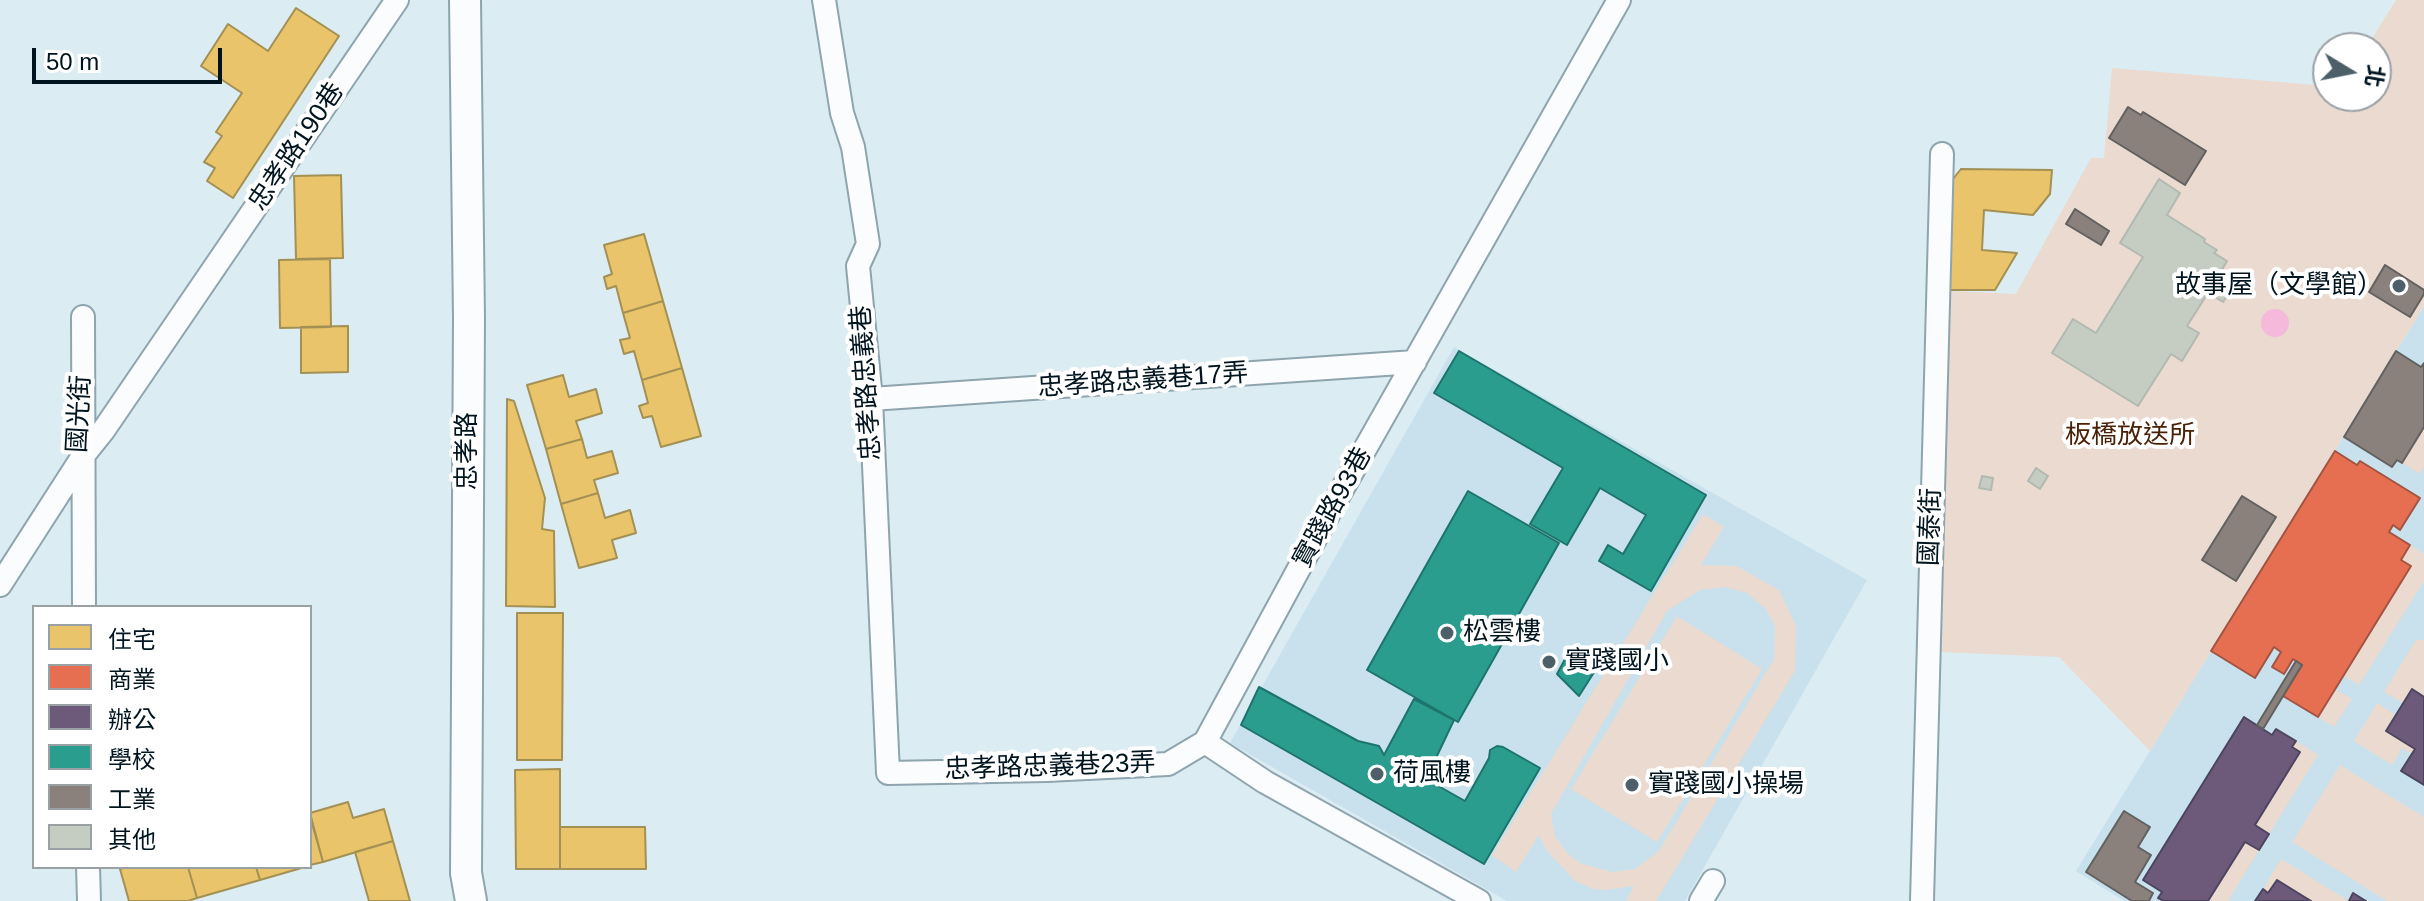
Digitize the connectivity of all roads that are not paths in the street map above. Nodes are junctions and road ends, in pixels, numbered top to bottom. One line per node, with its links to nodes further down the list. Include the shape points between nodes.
1 (397, 0): 9 (street, 忠孝路190巷)
2 (465, 0): 17 (street, 忠孝路, via 466,873)
3 (824, 0): 8 (street, 忠孝路忠義巷, via 868,244 858,266)
4 (1619, 0): 7 (street, 實踐路93巷)
5 (1942, 154): 20 (street, 國泰街)
6 (83, 317): 9 (street, 國光街)
7 (1415, 362): 8 (street, 忠孝路忠義巷17弄); 12 (street, 實踐路93巷)
8 (871, 399): 13 (street, 忠孝路忠義巷)
9 (83, 456): 10 (street, 國光街); 11 (street)
10 (0, 585)
11 (84, 605)
12 (1205, 742): 13 (street, 忠孝路忠義巷23弄, via 1168,764); 18 (street, via 1265,782)
13 (888, 773)
14 (88, 869): 16 (street)
15 (1713, 881): 19 (street)
16 (89, 901)
17 (471, 901)
18 (1479, 901)
19 (1701, 901)
20 (1922, 901)

